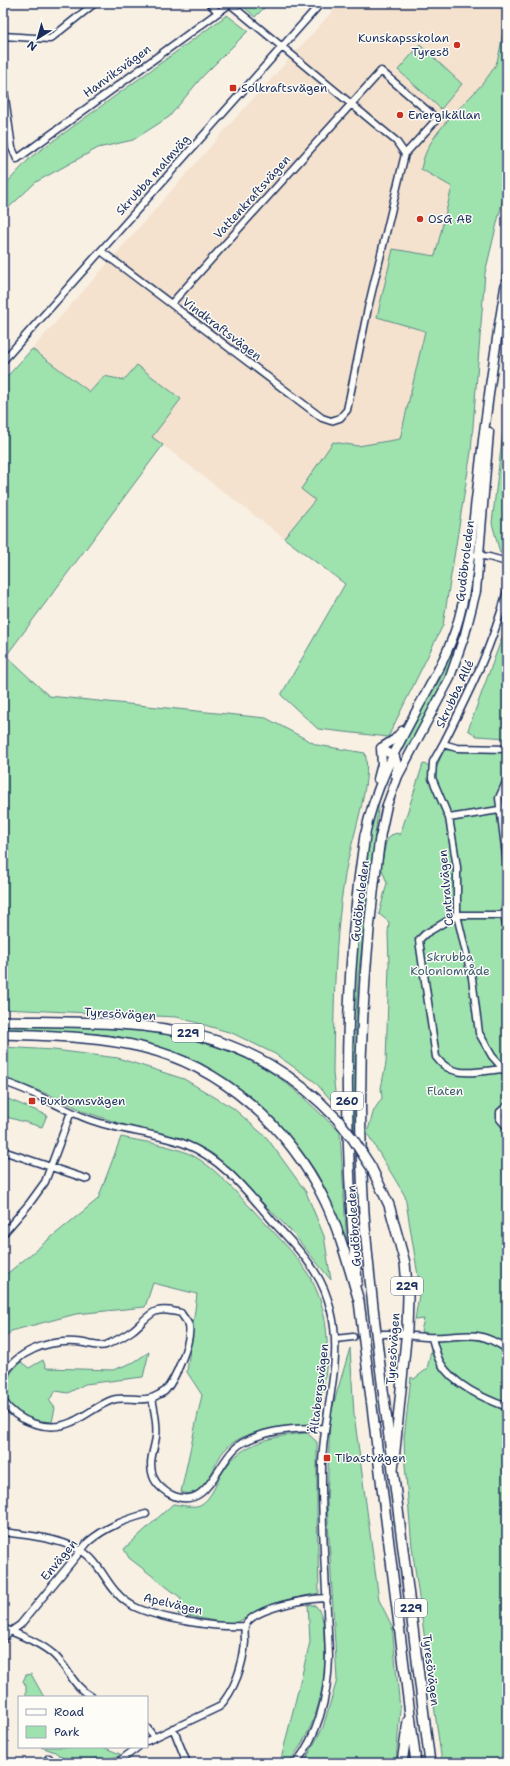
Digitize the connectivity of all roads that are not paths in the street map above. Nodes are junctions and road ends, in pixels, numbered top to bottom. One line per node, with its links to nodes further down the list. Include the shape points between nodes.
1 (95, 3): 6 (street, via 50,38)
2 (209, 3): 5 (street)
3 (231, 3): 5 (street, Hanviksvägen); 7 (street)
4 (321, 3): 7 (street, Skrubba malmväg)
5 (218, 12): 8 (street, Hanviksvägen, via 17,159 12,148)
6 (3, 36)
7 (282, 47): 9 (street); 11 (street, Skrubba malmväg)
8 (3, 84)
9 (350, 104): 10 (street, via 396,141); 10 (street, Vattenkraftsvägen, via 382,71 437,119); 13 (street, Vattenkraftsvägen)
10 (405, 154): 13 (street, Vindkraftsvägen, via 368,308 347,410 340,418 331,421 322,418)
11 (101, 251): 13 (street, Vindkraftsvägen); 15 (street, Skrubba malmväg)
12 (507, 275): 14 (main road, Gudöbroleden / 260)
13 (172, 304)
14 (494, 353): 16 (main road, Gudöbroleden / 260); 17 (main road, Gudöbroleden / 260)
15 (3, 361)
16 (471, 555): 17 (street); 20 (main road, Gudöbroleden / 260, via 456,629 443,661)
17 (480, 556): 18 (street); 26 (main road, Gudöbroleden / 260, via 476,591 465,634 448,680 405,760)
18 (507, 562)
19 (507, 591): 21 (street, Skrubba Allé, via 472,687)
20 (412, 719): 22 (main road, via 395,739); 24 (main road, Gudöbroleden / 260)
21 (443, 744): 23 (street, Skrubba Allé, via 457,748); 29 (street, Centralvägen, via 434,762 432,778)
22 (380, 748): 24 (main road); 27 (main road, via 382,764)
23 (507, 749)
24 (393, 755): 26 (main road, via 397,765); 27 (main road, Gudöbroleden / 260)
25 (507, 780): 28 (street, via 499,798)
26 (390, 796): 31 (main road, Gudöbroleden / 260)
27 (371, 808): 30 (main road, Gudöbroleden / 260)
28 (499, 810): 29 (street); 32 (street)
29 (449, 818): 34 (street, Centralvägen, via 457,867)
30 (365, 835): 48 (highway, Gudöbroleden / 260, via 353,936 348,1064 349,1171)
31 (380, 838): 61 (highway, Gudöbroleden / 260, via 364,971 361,1121 368,1256)
32 (507, 864)
33 (507, 896): 35 (street)
34 (457, 914): 35 (street); 39 (street, Centralvägen, via 472,978 479,1033 492,1056); 39 (street, via 419,940 436,1057 441,1064 458,1073)
35 (504, 915): 36 (street)
36 (507, 930)
37 (3, 1021): 61 (highway, Tyresövägen / 229, bridge, via 140,1026 204,1037 248,1053 276,1068 310,1093 338,1120 371,1167 389,1205 405,1263 408,1296 406,1344)
38 (3, 1034): 48 (highway, Tyresövägen / 229, via 88,1038 143,1047 186,1063 239,1095 282,1134 312,1177 338,1235)
39 (505, 1071)
40 (3, 1082): 42 (street, Ältabergsvägen)
41 (507, 1106): 43 (street, via 500,1112 500,1118)
42 (71, 1112): 45 (street); 54 (street, Ältabergsvägen, via 100,1123 185,1144 228,1172 296,1246 315,1272 329,1305)
43 (507, 1127)
44 (3, 1151): 45 (street)
45 (52, 1166): 46 (street); 47 (street, via 40,1190)
46 (87, 1179)
47 (3, 1234)
48 (359, 1301): 71 (highway, Tyresövägen / 229)
49 (383, 1334): 50 (street)
50 (402, 1334)
51 (413, 1336): 53 (street)
52 (354, 1337): 54 (street)
53 (432, 1338): 55 (street, via 471,1334 492,1339); 59 (street, via 440,1361 447,1371 464,1386 488,1400)
54 (335, 1339): 60 (street, Ältabergsvägen, via 334,1368)
55 (507, 1349)
56 (3, 1376): 57 (street, via 7,1368 25,1353 44,1345 76,1342 104,1346 132,1331 155,1311 181,1313 189,1326 186,1347 173,1379 164,1392)
57 (152, 1398): 58 (street, via 119,1398 105,1403 72,1423 48,1427 27,1422 9,1410); 60 (street, via 156,1436 151,1460 154,1477 162,1489 182,1499 194,1498 203,1493 229,1455 242,1444 278,1430)
58 (3, 1401)
59 (507, 1407)
60 (325, 1428): 65 (street, Ältabergsvägen, via 323,1488)
61 (393, 1470): 84 (highway, Tyresövägen / 229)
62 (146, 1514): 64 (street, Envägen, via 101,1531)
63 (3, 1532): 64 (street, Apelvägen, via 30,1535)
64 (80, 1551): 66 (street, Apelvägen, via 92,1560 115,1591 133,1606 157,1614 205,1623); 68 (street, Envägen, via 20,1625)
65 (327, 1598): 66 (street, via 291,1602 269,1609 254,1617); 81 (street, Ältabergsvägen, via 329,1657 325,1700 315,1732)
66 (246, 1626): 72 (street, via 241,1661 230,1694 219,1707)
67 (3, 1628): 68 (street)
68 (11, 1631): 69 (street, Envägen); 70 (street, via 54,1654 79,1688)
69 (3, 1640)
70 (91, 1696)
71 (410, 1706): 82 (highway); 83 (highway, Tyresövägen / 229)
72 (174, 1728): 74 (street); 80 (street)
73 (148, 1729): 74 (street)
74 (154, 1737): 75 (street)
75 (148, 1740)
76 (137, 1748): 79 (street)
77 (49, 1758): 78 (street)
78 (44, 1763)
79 (117, 1763)
80 (187, 1763)
81 (296, 1763)
82 (402, 1763)
83 (416, 1763)
84 (430, 1763)

